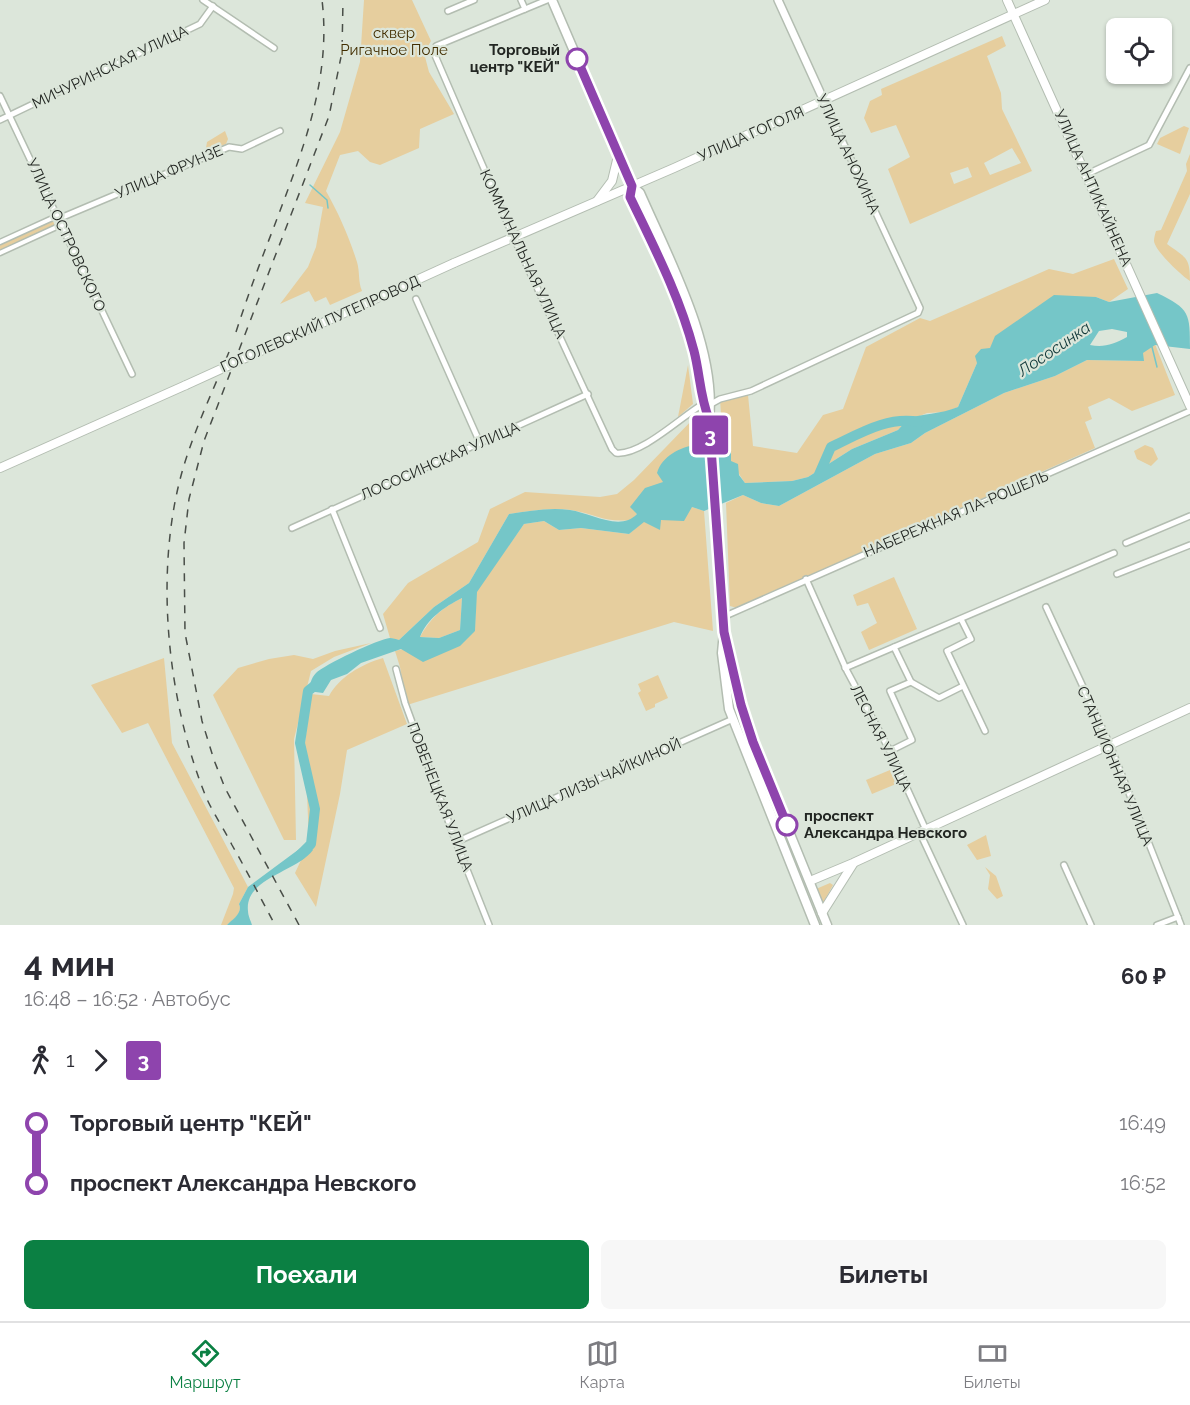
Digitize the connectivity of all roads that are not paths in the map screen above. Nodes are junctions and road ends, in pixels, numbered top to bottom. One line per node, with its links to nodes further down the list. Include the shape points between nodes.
1 (203, 0): 9 (street)
2 (474, 0): 11 (street)
3 (521, 0): 10 (street)
4 (547, 0): 10 (street)
5 (552, 0): 20 (main road)
6 (778, 0): 16 (street, УЛИЦА АНОХИНА)
7 (1008, 0): 12 (main road, УЛИЦА АНТИКАЙНЕНА)
8 (1046, 0): 12 (main road, УЛИЦА ГОГОЛЯ)
9 (213, 6): 13 (street); 17 (street, МИЧУРИНСКАЯ УЛИЦА, via 200,24)
10 (525, 9): 25 (street, КОММУНАЛЬНАЯ УЛИЦА, via 436,46 434,53)
11 (448, 11)
12 (1014, 15): 16 (main road, УЛИЦА ГОГОЛЯ); 21 (main road, УЛИЦА АНТИКАЙНЕНА)
13 (274, 48)
14 (1190, 68): 21 (street, via 1149,145)
15 (0, 96): 17 (street, УЛИЦА ОСТРОВСКОГО)
16 (824, 101): 22 (main road, УЛИЦА ГОГОЛЯ); 32 (street, УЛИЦА АНОХИНА, via 920,308 904,321 751,391)
17 (9, 116): 18 (street, МИЧУРИНСКАЯ УЛИЦА); 24 (street, УЛИЦА ОСТРОВСКОГО)
18 (0, 120)
19 (280, 130): 24 (street, УЛИЦА ФРУНЗЕ, via 242,149 229,147)
20 (618, 156): 22 (main road); 23 (main road, via 612,181)
21 (1087, 174): 33 (main road, УЛИЦА АНТИКАЙНЕНА)
22 (632, 186): 23 (main road, УЛИЦА ГОГОЛЯ); 32 (main road, via 640,192 688,306 702,349)
23 (596, 202): 25 (main road, УЛИЦА ГОГОЛЯ)
24 (58, 220): 26 (street, УЛИЦА ФРУНЗЕ); 27 (street, УЛИЦА ФРУНЗЕ); 30 (street, УЛИЦА ОСТРОВСКОГО)
25 (514, 238): 28 (main road, УЛИЦА ГОГОЛЯ); 31 (street, КОММУНАЛЬНАЯ УЛИЦА)
26 (0, 242)
27 (0, 253)
28 (454, 263): 36 (main road, ГОГОЛЕВСКИЙ ПУТЕПРОВОД, bridge)
29 (416, 299): 35 (street)
30 (132, 374)
31 (588, 394): 32 (street, КОММУНАЛЬНАЯ УЛИЦА, via 616,453 662,435); 35 (street, ЛОСОСИНСКАЯ УЛИЦА)
32 (707, 404): 46 (main road)
33 (1190, 406)
34 (1190, 411): 44 (street, НАБЕРЕЖНАЯ ЛА-РОШЕЛЬ)
35 (480, 443): 37 (street, ЛОСОСИНСКАЯ УЛИЦА)
36 (0, 468)
37 (333, 509): 39 (street, ЛОСОСИНСКАЯ УЛИЦА); 48 (street)
38 (1190, 516): 40 (street)
39 (292, 528)
40 (1126, 543)
41 (1190, 545): 43 (street)
42 (1114, 554): 47 (street)
43 (1117, 574)
44 (806, 579): 46 (street, НАБЕРЕЖНАЯ ЛА-РОШЕЛЬ); 51 (street, ЛЕСНАЯ УЛИЦА)
45 (1046, 607): 60 (street, СТАНЦИОННАЯ УЛИЦА)
46 (723, 617): 49 (main road)
47 (962, 618): 50 (street); 56 (street, via 971,639 946,651)
48 (380, 628)
49 (724, 632): 53 (main road); 54 (main road)
50 (894, 647): 51 (street); 55 (street)
51 (845, 668): 61 (street, ЛЕСНАЯ УЛИЦА)
52 (396, 669): 63 (street, ПОВЕНЕЦКАЯ УЛИЦА, via 402,697)
53 (735, 679): 54 (street); 66 (main road, via 753,742)
54 (725, 682): 58 (main road)
55 (910, 682): 56 (street, via 939,698); 61 (street, via 890,692 912,740)
56 (963, 686): 59 (street)
57 (1190, 708): 60 (main road)
58 (733, 719): 63 (street, УЛИЦА ЛИЗЫ ЧАЙКИНОЙ); 67 (main road)
59 (986, 730)
60 (1110, 745): 62 (main road); 69 (street, СТАНЦИОННАЯ УЛИЦА)
61 (890, 751): 62 (street, ЛЕСНАЯ УЛИЦА)
62 (923, 831): 64 (main road); 73 (street, ЛЕСНАЯ УЛИЦА)
63 (456, 843): 70 (street, ПОВЕНЕЦКАЯ УЛИЦА)
64 (853, 863): 66 (main road); 68 (main road)
65 (1064, 865): 74 (street)
66 (810, 881): 67 (main road); 68 (main road)
67 (800, 885): 71 (main road)
68 (822, 913): 72 (main road)
69 (1178, 917): 75 (street); 76 (street, СТАНЦИОННАЯ УЛИЦА)
70 (489, 925)
71 (815, 925)
72 (827, 925)
73 (963, 925)
74 (1091, 925)
75 (1157, 925)
76 (1181, 925)

